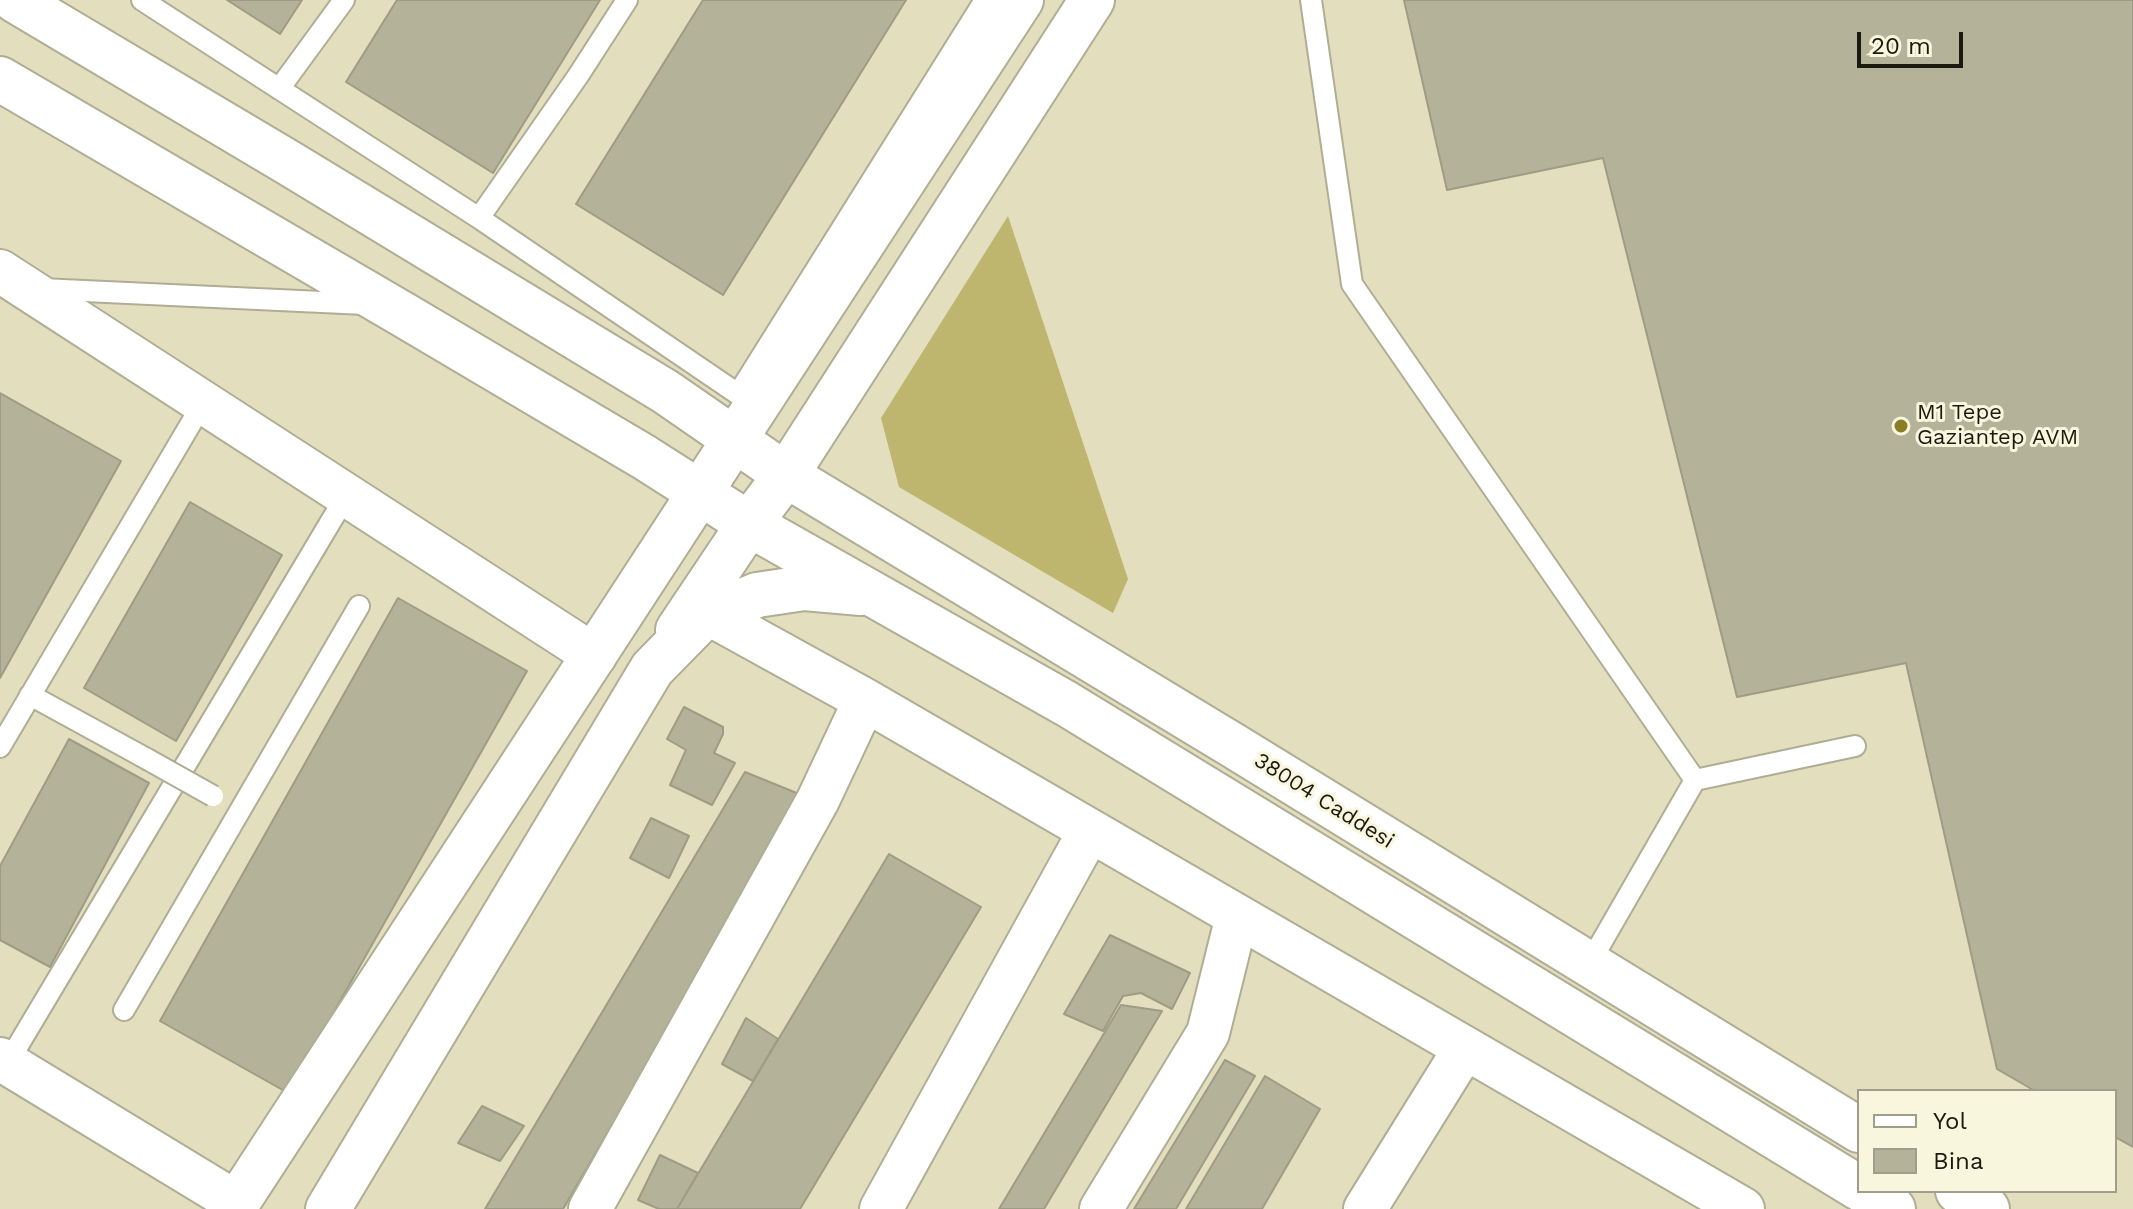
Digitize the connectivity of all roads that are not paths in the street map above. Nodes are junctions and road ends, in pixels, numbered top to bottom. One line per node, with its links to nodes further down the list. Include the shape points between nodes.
1 (15, 0): 14 (street, 38004 Caddesi, via 639,376)
2 (142, 0): 9 (lane)
3 (344, 0): 9 (lane)
4 (627, 0): 10 (lane)
5 (1092, 0): 15 (street)
6 (1311, 0): 28 (lane, via 1352,284)
7 (1006, 2): 10 (lane, via 738,394); 14 (street)
8 (0, 79): 12 (street)
9 (279, 89): 10 (lane)
10 (479, 218)
11 (12, 283): 12 (lane); 13 (street)
12 (389, 306): 16 (street)
13 (203, 403): 17 (street); 24 (lane)
14 (736, 441): 15 (street, 38004 Caddesi); 16 (street)
15 (786, 475): 18 (street); 32 (street, 38004 Caddesi)
16 (701, 494): 18 (street); 22 (street)
17 (346, 496): 22 (street); 36 (lane)
18 (749, 524): 19 (street); 23 (street)
19 (875, 594): 21 (street, via 804,588 757,595); 33 (street, via 1067,704)
20 (359, 606): 29 (lane)
21 (711, 615): 23 (street); 25 (street)
22 (595, 656): 41 (street)
23 (652, 669): 42 (street)
24 (30, 695): 27 (lane); 29 (lane, bridge)
25 (865, 700): 30 (street); 43 (street, via 818,800)
26 (1855, 746): 28 (lane)
27 (0, 747)
28 (1695, 780): 32 (lane)
29 (240, 810): 34 (lane)
30 (1089, 832): 31 (street); 44 (street)
31 (1237, 916): 35 (street); 45 (street, via 1208,1033)
32 (1589, 964): 33 (street); 37 (street, 38004 Caddesi)
33 (1559, 1005): 38 (street)
34 (124, 1010)
35 (1465, 1048): 46 (street); 47 (street)
36 (4, 1061): 41 (street)
37 (1857, 1129)
38 (1857, 1188)
39 (1866, 1193): 48 (street)
40 (1961, 1193): 49 (street)
41 (235, 1206)
42 (328, 1209)
43 (590, 1209)
44 (881, 1209)
45 (1101, 1209)
46 (1365, 1209)
47 (1743, 1209)
48 (1893, 1209)
49 (1987, 1209)

